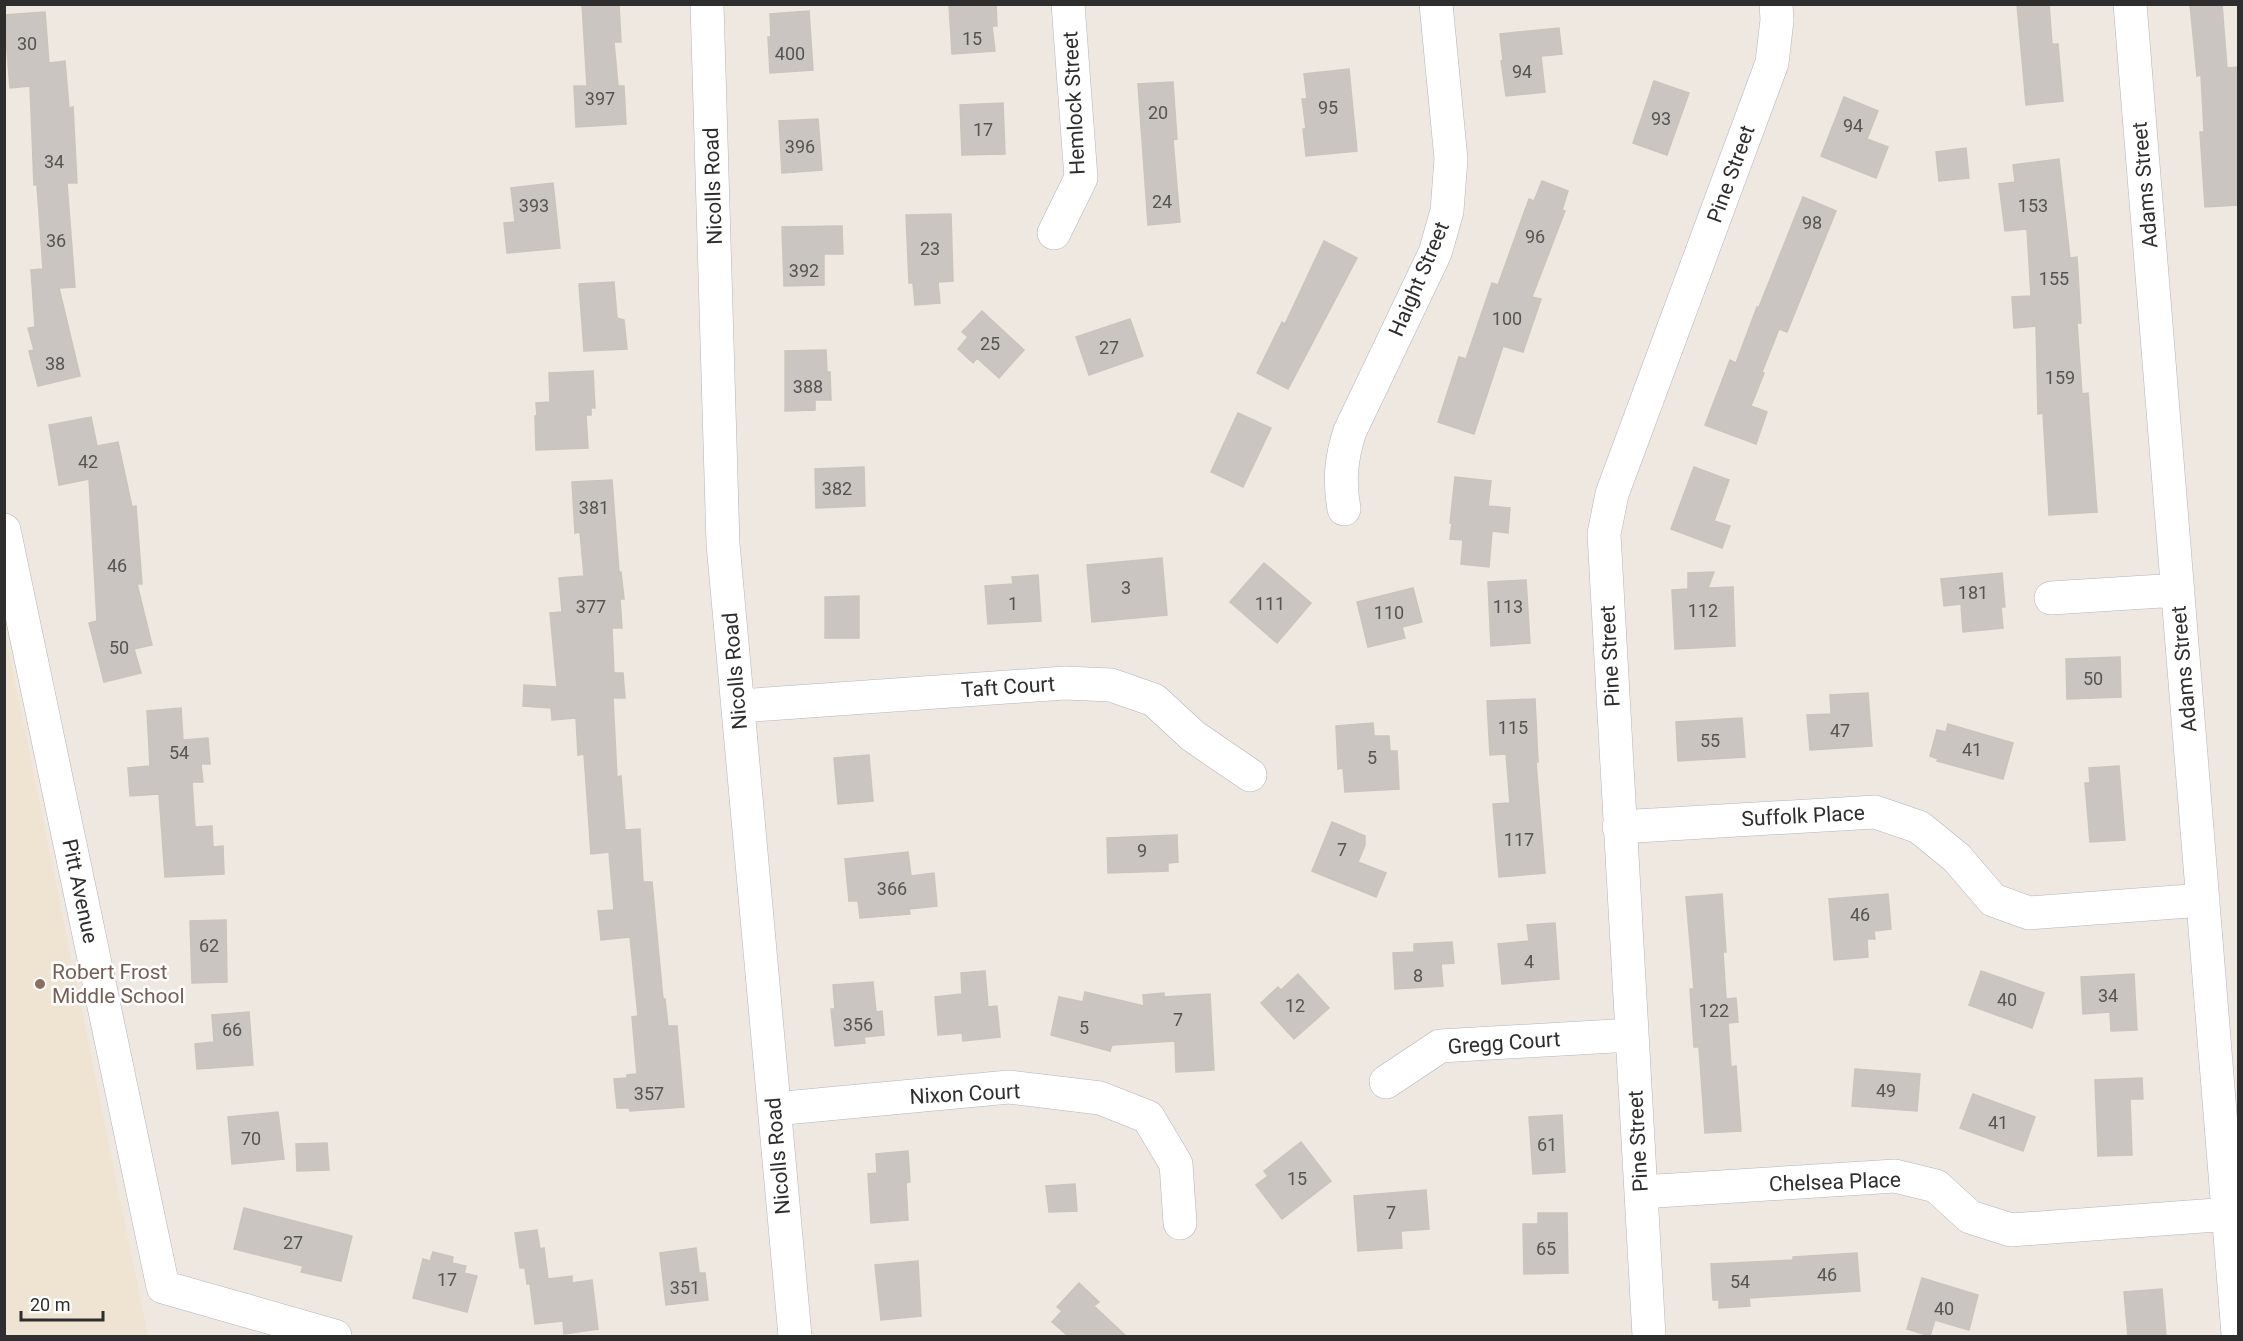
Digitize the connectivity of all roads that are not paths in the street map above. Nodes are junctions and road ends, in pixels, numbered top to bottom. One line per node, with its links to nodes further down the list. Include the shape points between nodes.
1 (707, 4): 11 (street, Nicolls Road, via 723,544)
2 (1068, 4): 6 (street, Hemlock Street, via 1081,178)
3 (1436, 4): 7 (street, Haight Street, via 1450,159 1447,211 1435,253 1350,430 1340,474)
4 (1776, 4): 13 (street, Pine Street, via 1772,63 1612,494 1604,534)
5 (2130, 4): 9 (street, Adams Street)
6 (1054, 232)
7 (1344, 509)
8 (4, 530): 22 (street, Pitt Avenue, via 163,1287)
9 (2178, 590): 10 (street); 14 (street, Adams Street)
10 (2051, 598)
11 (739, 706): 12 (street, Taft Court, via 1065,684 1111,685 1154,700 1193,736); 17 (street, Nicolls Road)
12 (1250, 775)
13 (1620, 827): 14 (street, Suffolk Place, via 1875,812 1919,827 1957,858 1993,900 2029,914); 15 (street, Pine Street)
14 (2203, 900): 19 (street, Adams Street)
15 (1631, 1035): 16 (street, Gregg Court, via 1440,1046); 18 (street, Pine Street)
16 (1386, 1082)
17 (774, 1109): 20 (street, Nixon Court, via 1009,1087 1100,1098 1148,1117 1176,1164); 23 (street, Nicolls Road)
18 (1641, 1192): 19 (street, Chelsea Place, via 1895,1176 1936,1186 1970,1217 2011,1230); 24 (street, Pine Street)
19 (2230, 1214): 21 (street, Adams Street)
20 (1180, 1223)
21 (2238, 1334)
22 (335, 1336)
23 (795, 1336)
24 (1649, 1336)

